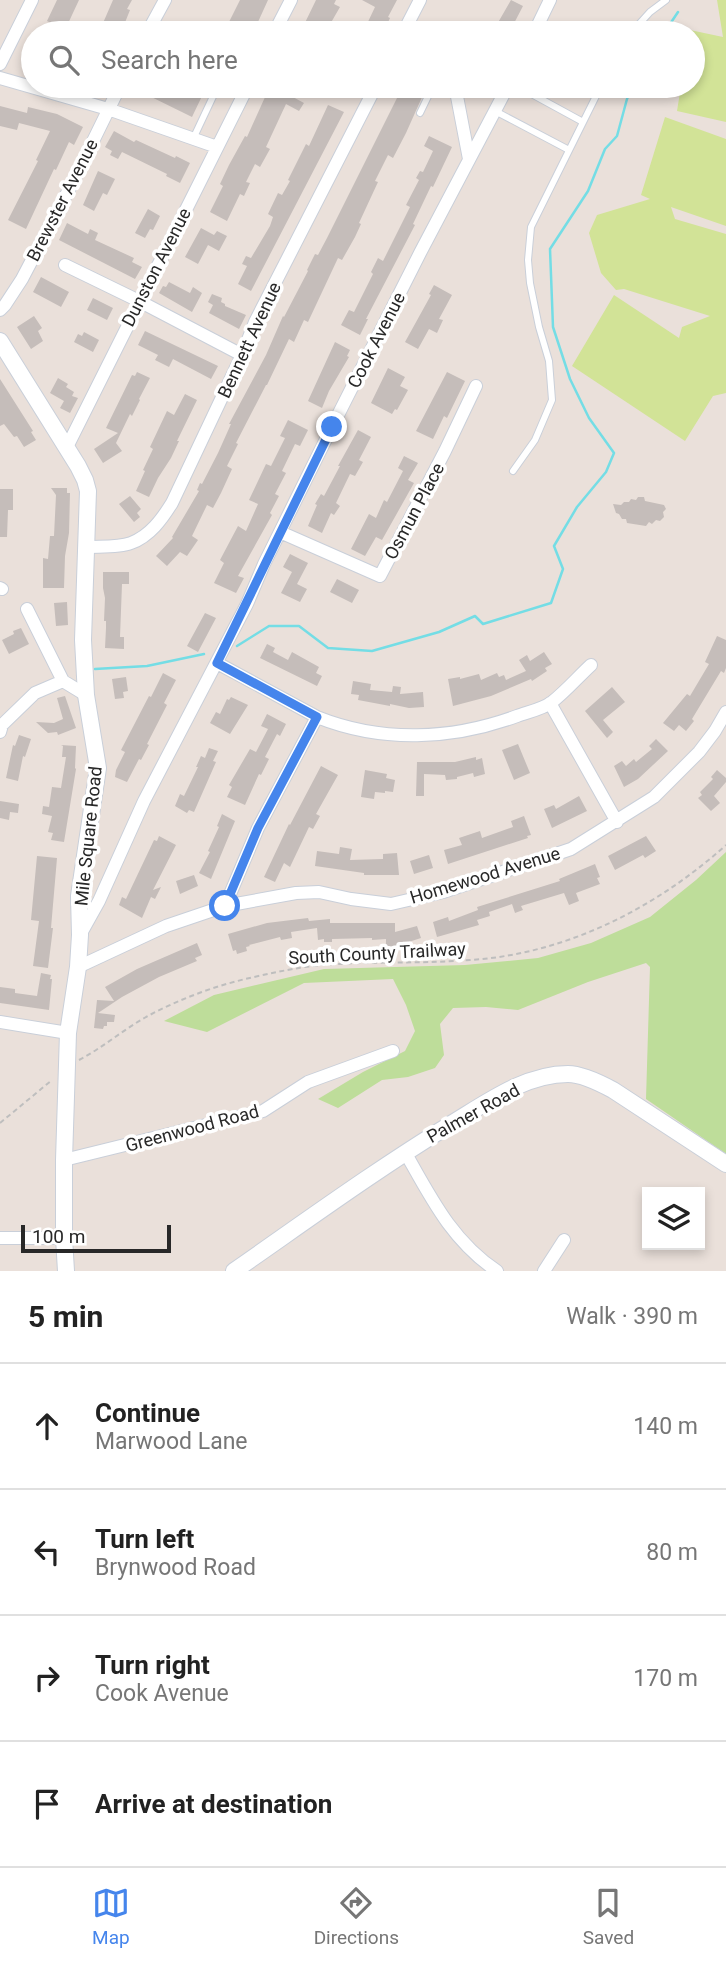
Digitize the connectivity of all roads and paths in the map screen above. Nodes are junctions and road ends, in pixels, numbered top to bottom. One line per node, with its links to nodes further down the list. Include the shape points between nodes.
1 (32, 0): 7 (street)
2 (165, 0): 8 (street)
3 (291, 0): 9 (street)
4 (420, 0): 10 (street)
5 (551, 0): 11 (street)
6 (666, 0): 12 (lane)
7 (22, 21)
8 (154, 21)
9 (280, 21)
10 (409, 21)
11 (540, 21)
12 (642, 21)
13 (21, 22): 14 (street)
14 (0, 64)
15 (0, 78): 16 (street)
16 (21, 84)
17 (70, 98): 27 (street)
18 (114, 98): 27 (street, Brewster Avenue)
19 (212, 98): 31 (lane)
20 (242, 98): 32 (street, Dunston Avenue)
21 (370, 98): 39 (street, Bennett Avenue, via 255,322)
22 (427, 98): 29 (lane)
23 (457, 98): 34 (street)
24 (502, 98): 28 (street, Cook Avenue)
25 (539, 98): 30 (lane)
26 (595, 98): 30 (lane)
27 (108, 109): 31 (street); 37 (street, Brewster Avenue, via 22,279)
28 (495, 111): 33 (lane); 34 (street, Cook Avenue)
29 (420, 113)
30 (583, 122): 33 (lane)
31 (194, 139): 32 (street)
32 (217, 147): 36 (street, Dunston Avenue)
33 (569, 150): 42 (lane, via 531,227 528,260 533,306 549,361 552,400)
34 (469, 159): 43 (street, Cook Avenue)
35 (65, 265): 36 (street)
36 (139, 301): 39 (street); 41 (street, Dunston Avenue)
37 (0, 310)
38 (0, 341): 41 (street, Mile Square Road)
39 (243, 355): 44 (street, Bennett Avenue, via 161,521 131,543)
40 (476, 386): 43 (street, Osmun Place, via 380,576)
41 (66, 449): 44 (street, Mile Square Road, via 88,491)
42 (513, 471)
43 (280, 532): 46 (street, Cook Avenue)
44 (85, 547): 49 (street, Mile Square Road)
45 (27, 609): 48 (street)
46 (217, 663): 52 (street); 57 (street, Cook Avenue)
47 (591, 665): 50 (street)
48 (63, 681): 49 (street); 53 (street, via 35,692)
49 (86, 695): 57 (street, Mile Square Road, via 98,768 79,896)
50 (550, 703): 52 (street, via 491,725 409,736); 54 (street)
51 (726, 712): 54 (street, Homewood Avenue, via 699,752 654,797)
52 (317, 717): 56 (street, via 258,828)
53 (0, 732)
54 (617, 822): 56 (street, Homewood Avenue, via 571,849 443,892 391,904 319,892)
55 (726, 845): 62 (path, South County Trailway, via 650,903 587,933 498,957 323,965 251,977 172,1004)
56 (225, 906): 58 (street, Homewood Avenue, via 166,926)
57 (80, 935): 58 (street, Mile Square Road)
58 (78, 967): 60 (street, Mile Square Road)
59 (0, 1022): 60 (street)
60 (68, 1033): 62 (street, Mile Square Road)
61 (393, 1051): 65 (street, Greenwood Road, via 308,1082 263,1111)
62 (67, 1068): 63 (path, South County Trailway); 65 (street, Mile Square Road)
63 (0, 1123)
64 (405, 1152): 66 (street, Palmer Road, via 509,1090 570,1074 613,1090); 71 (street, Palmer Road); 72 (street, via 449,1227)
65 (64, 1160): 68 (street, Mile Square Road)
66 (726, 1164)
67 (0, 1238): 68 (street)
68 (64, 1238): 70 (street, Mile Square Road)
69 (564, 1240): 73 (street)
70 (66, 1271)
71 (234, 1271)
72 (496, 1271)
73 (544, 1271)

